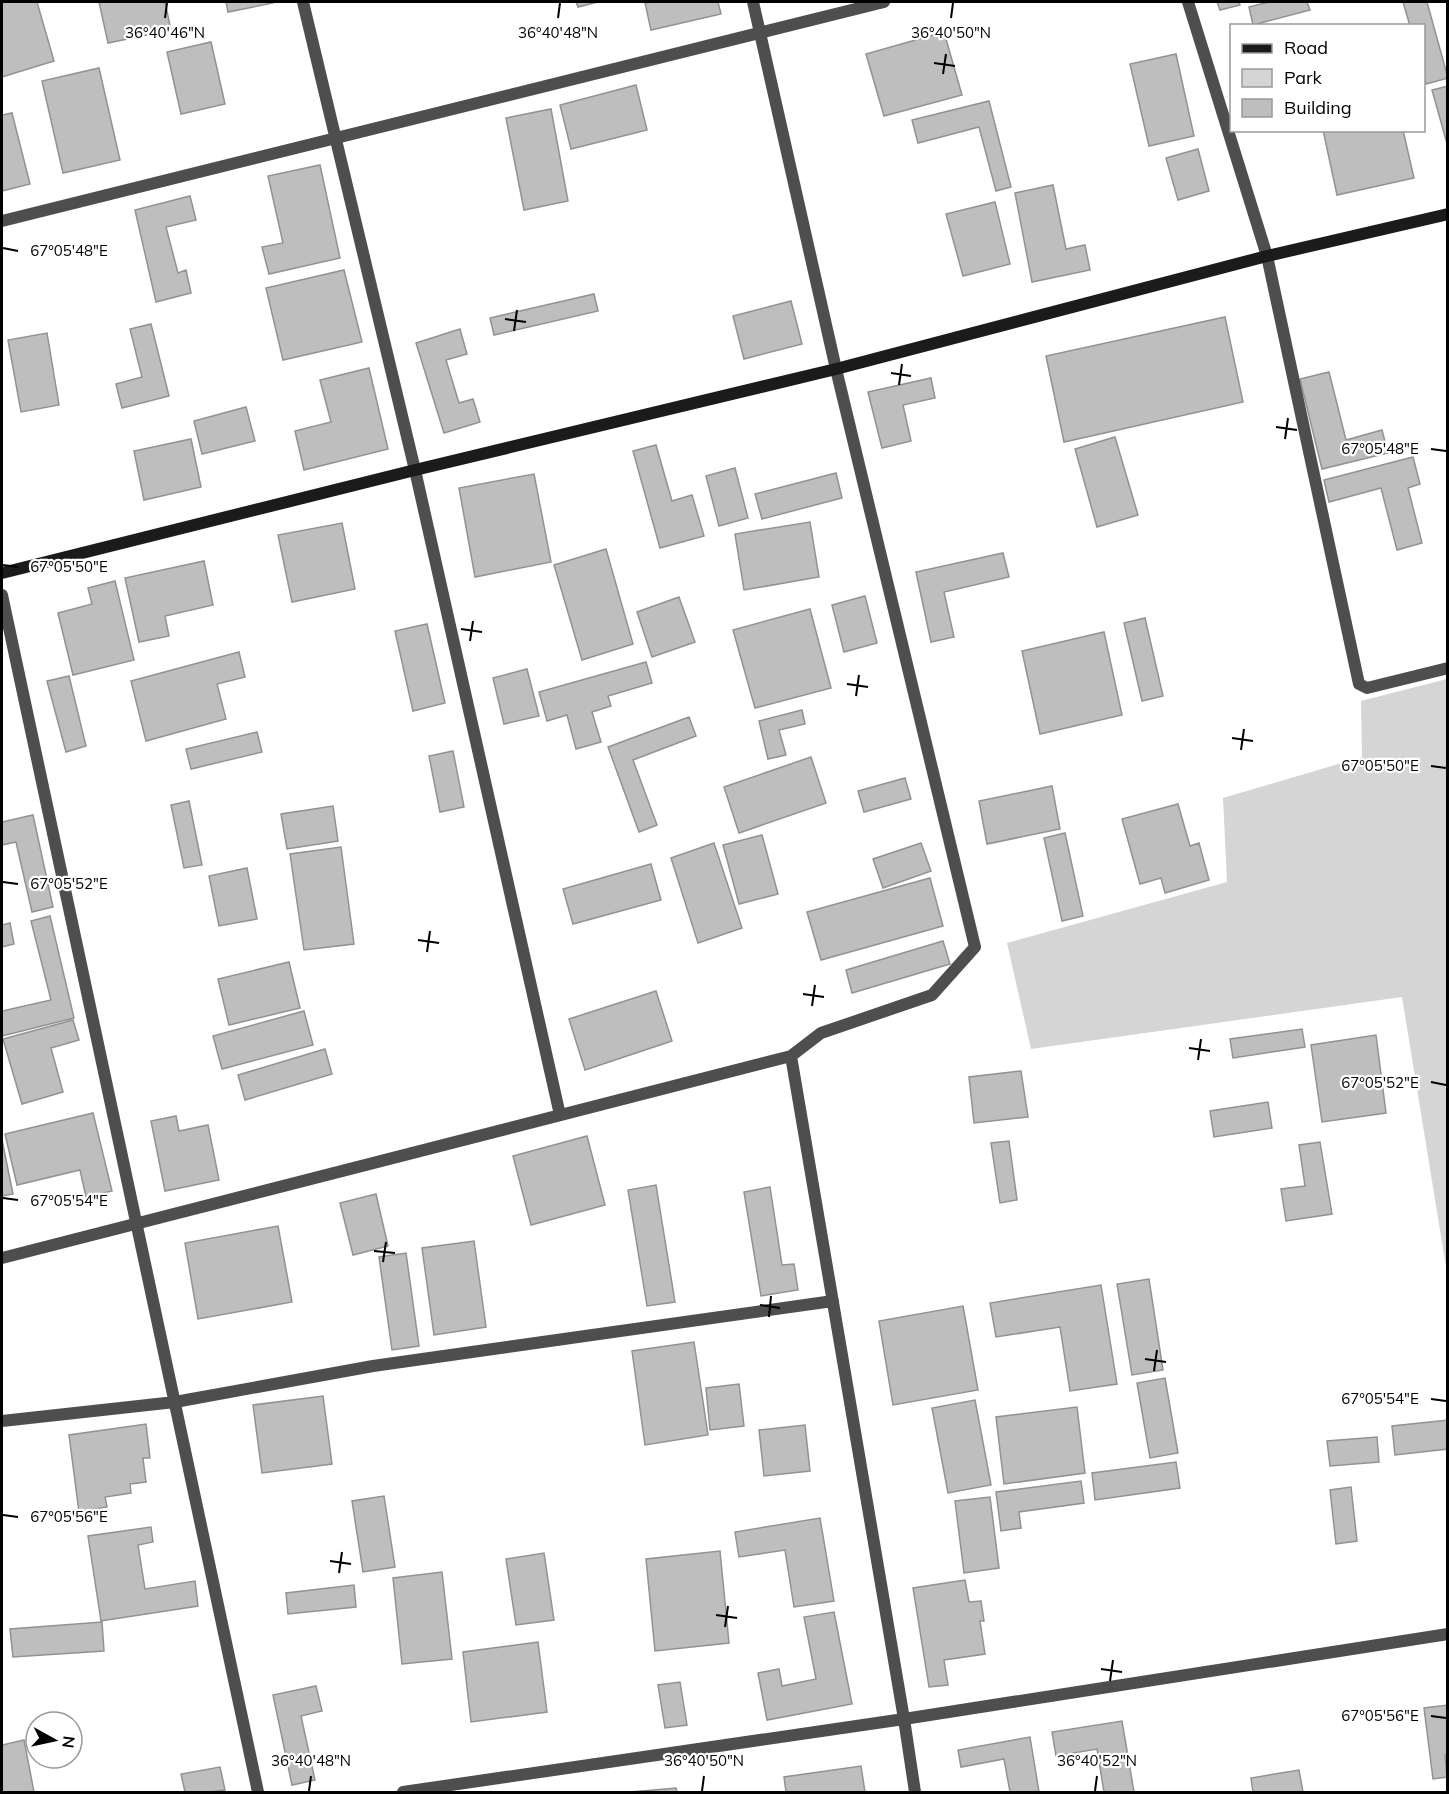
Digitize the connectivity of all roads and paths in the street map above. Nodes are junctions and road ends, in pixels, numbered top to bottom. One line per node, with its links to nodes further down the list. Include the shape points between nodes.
1 (303, 2): 6 (street)
2 (753, 2): 5 (street)
3 (884, 2): 5 (street)
4 (1188, 2): 9 (street)
5 (760, 32): 6 (street); 10 (street)
6 (336, 138): 8 (street); 11 (street)
7 (1448, 214): 9 (street)
8 (2, 220)
9 (1268, 256): 10 (street); 14 (street, via 1359,684 1367,688)
10 (836, 369): 11 (street); 15 (street, via 975,947 932,995 821,1033)
11 (415, 470): 12 (street); 16 (street)
12 (2, 573)
13 (2, 595): 17 (street)
14 (1448, 668)
15 (791, 1056): 16 (street); 19 (street)
16 (560, 1115): 17 (street)
17 (137, 1223): 18 (street); 20 (street)
18 (2, 1258)
19 (833, 1300): 20 (street, via 374,1366); 23 (street)
20 (175, 1402): 21 (street); 24 (street)
21 (2, 1421)
22 (1448, 1634): 23 (street)
23 (904, 1719): 25 (street); 26 (street)
24 (258, 1792)
25 (404, 1792)
26 (915, 1792)

